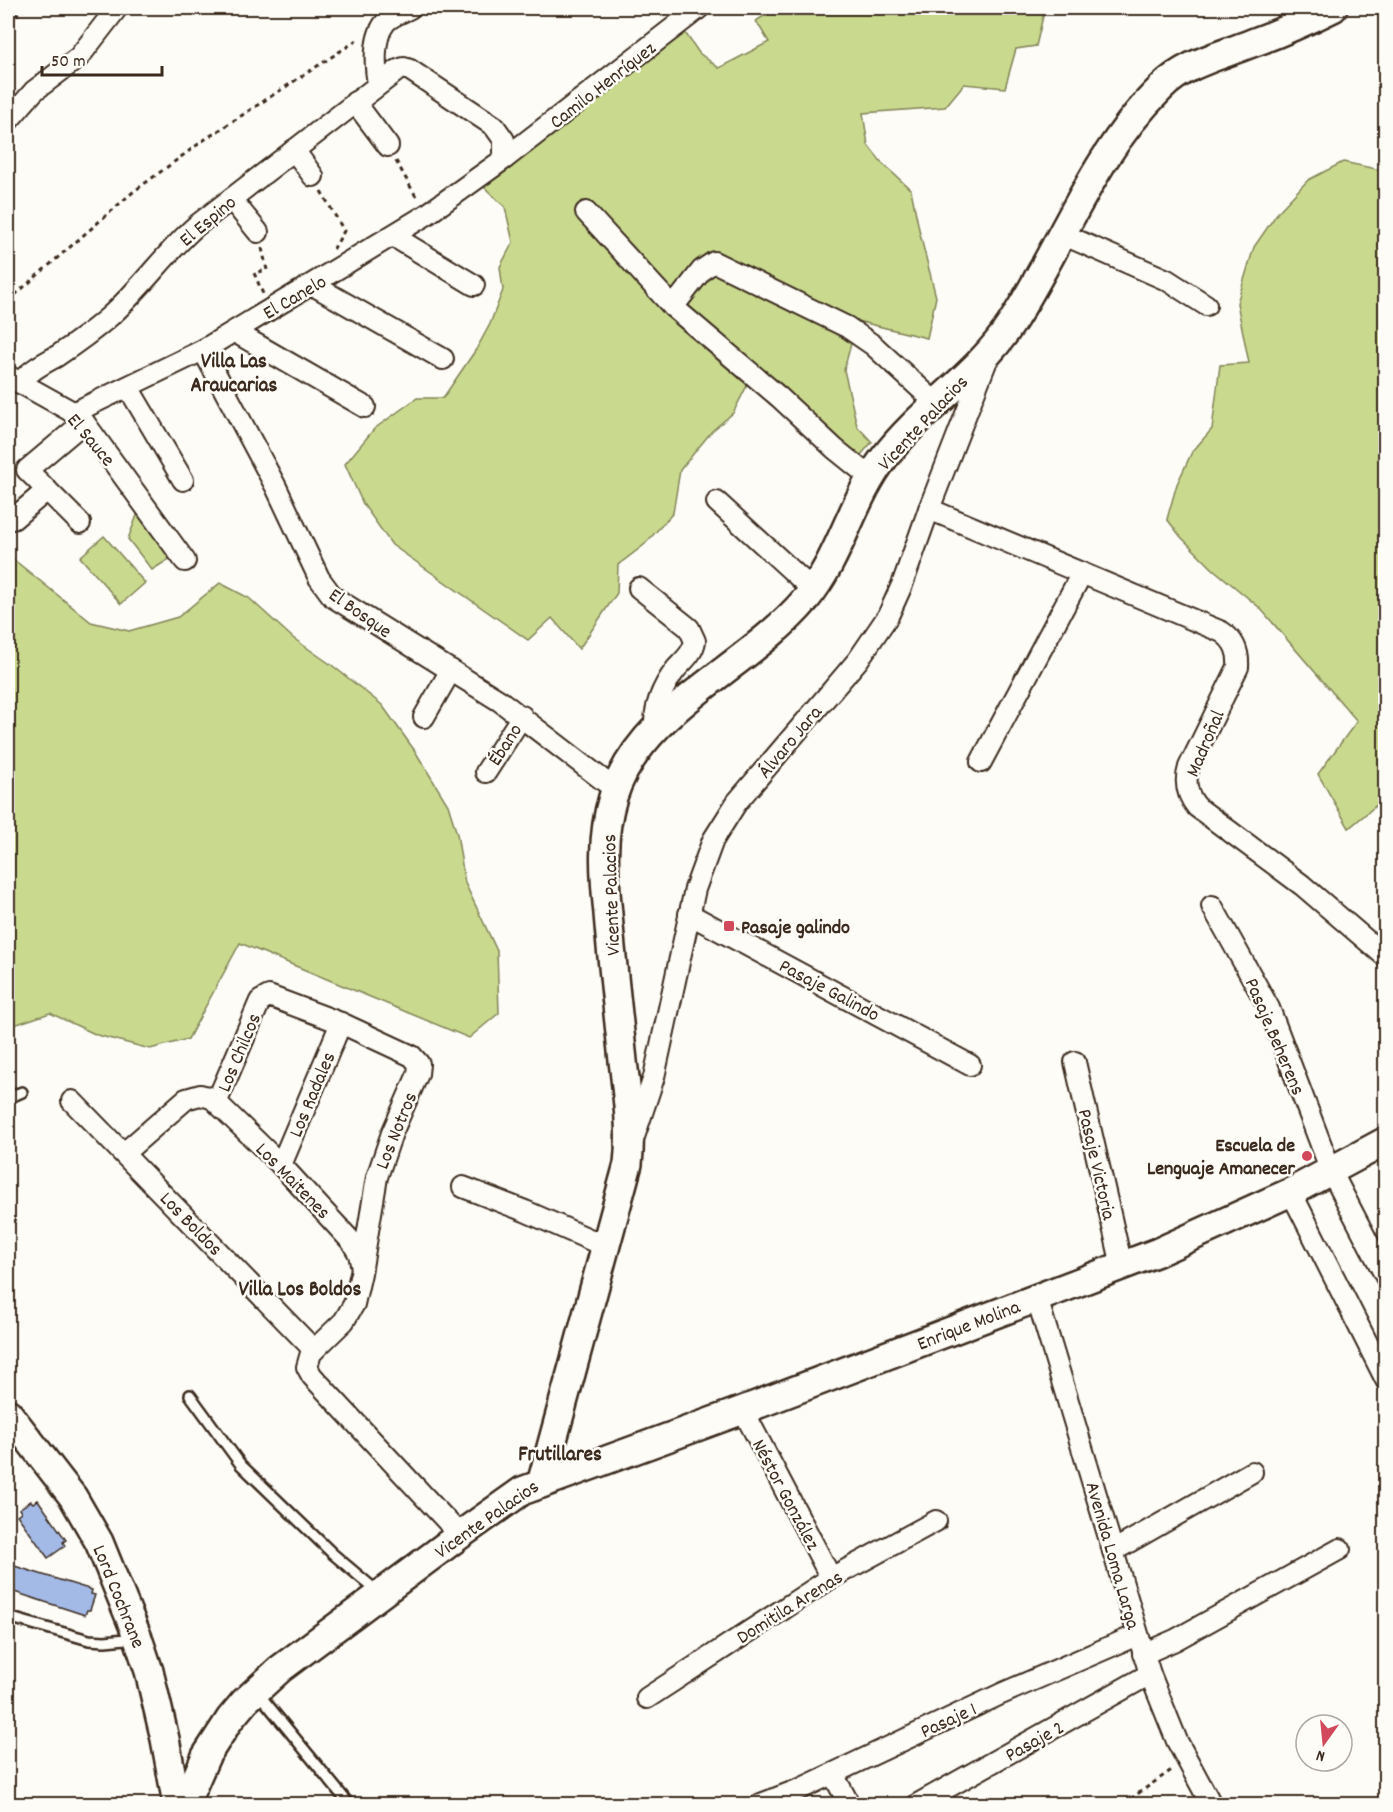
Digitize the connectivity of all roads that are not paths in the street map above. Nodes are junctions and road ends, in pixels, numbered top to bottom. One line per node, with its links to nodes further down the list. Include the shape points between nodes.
1 (117, 8): 8 (street, via 79,57 34,91)
2 (410, 8): 6 (street, via 386,22 376,58)
3 (699, 8): 11 (street, Camilo Henríquez)
4 (1333, 8): 5 (main road, Vicente Palacios)
5 (1297, 14): 16 (main road, Vicente Palacios, via 1277,34 1192,66 1165,84 1108,154)
6 (378, 84): 7 (street, El Espino); 11 (street, El Espino, via 398,70 410,70 499,130)
7 (355, 102): 9 (street); 10 (street, El Espino)
8 (8, 121)
9 (388, 146)
10 (294, 150): 12 (street); 13 (street, El Espino)
11 (504, 159): 17 (street, El Canelo)
12 (313, 176)
13 (231, 199): 15 (street); 26 (street, El Espino, via 185,236 109,317)
14 (586, 212): 21 (street)
15 (258, 232)
16 (1062, 234): 20 (street, via 1167,280); 23 (main road, Vicente Palacios, via 1010,326)
17 (393, 236): 18 (street, El Canelo); 19 (street)
18 (313, 285): 22 (street, El Canelo); 25 (street)
19 (474, 285)
20 (1206, 305)
21 (674, 307): 28 (street, via 702,270 714,262 847,327 873,345); 31 (street)
22 (235, 332): 24 (street, El Canelo); 29 (street)
23 (991, 349): 28 (main road, Vicente Palacios); 35 (street, Álvaro Jara)
24 (203, 351): 27 (street, El Canelo); 42 (street, El Bosque, via 325,588 340,602)
25 (443, 359)
26 (14, 380): 30 (street, El Sauce)
27 (128, 387): 30 (street, El Canelo); 32 (street)
28 (936, 403): 31 (main road, Vicente Palacios, via 893,446)
29 (365, 407)
30 (79, 418): 33 (street, El Canelo, via 27,470); 38 (street, El Sauce)
31 (871, 478): 41 (main road, Vicente Palacios, via 837,552)
32 (183, 480)
33 (47, 490): 36 (street, via 13,519); 37 (street)
34 (717, 502): 41 (street)
35 (929, 509): 39 (street, Madroñal); 50 (street, Álvaro Jara, via 902,585 883,624 858,660 736,802 703,864)
36 (8, 514)
37 (80, 523)
38 (185, 561)
39 (1082, 573): 46 (street); 51 (street, Madroñal, via 1228,637 1237,650 1238,667 1189,767 1188,794 1197,807 1302,885)
40 (639, 588): 45 (street, via 689,628 695,641 660,698)
41 (813, 590): 45 (main road, Vicente Palacios, via 782,624)
42 (451, 670): 43 (street, El Bosque); 44 (street)
43 (522, 716): 47 (street, Ébano); 48 (street, El Bosque)
44 (424, 717)
45 (655, 728): 48 (main road, Vicente Palacios, via 636,750)
46 (981, 762)
47 (486, 771)
48 (616, 790): 61 (main road, Vicente Palacios, via 607,821 604,867)
49 (1212, 906): 64 (street, Pasaje Beherens, via 1269,1008)
50 (689, 914): 55 (street, Pasaje Galindo); 61 (street, Álvaro Jara, via 654,1077)
51 (1386, 957)
52 (265, 997): 53 (street, Los Notros, via 272,996); 59 (street, Los Chilcos)
53 (341, 1023): 63 (street, Los Radales); 68 (street, Los Notros, via 412,1056 419,1069 377,1178)
54 (1075, 1062): 69 (street, Pasaje Victoria)
55 (970, 1065)
56 (22, 1092): 57 (lane)
57 (8, 1098)
58 (72, 1101): 62 (street, Los Boldos)
59 (217, 1101): 62 (street, Los Chilcos, via 206,1096 186,1099); 63 (street, Los Maitenes)
60 (1386, 1141): 64 (main road, Enrique Molina)
61 (630, 1149): 67 (main road, Vicente Palacios)
62 (124, 1153): 72 (street, Los Boldos)
63 (280, 1165): 68 (street, Los Maitenes, via 352,1242)
64 (1331, 1171): 66 (main road, Enrique Molina); 70 (street, Pasaje Beherens)
65 (463, 1187): 67 (street)
66 (1291, 1192): 69 (main road, Enrique Molina); 73 (street)
67 (607, 1246): 78 (main road, Vicente Palacios)
68 (361, 1264): 72 (street, Los Notros, via 357,1294 349,1313)
69 (1122, 1266): 71 (main road, Enrique Molina)
70 (1386, 1277)
71 (1037, 1298): 75 (main road, Enrique Molina); 82 (street, Avenida Loma Larga)
72 (314, 1350): 80 (street, via 308,1362 312,1376)
73 (1386, 1380)
74 (190, 1395): 84 (lane, via 241,1466)
75 (743, 1410): 78 (main road, Enrique Molina); 83 (street, Néstor González)
76 (8, 1413): 87 (main road, Lord Cochrane, via 82,1512 99,1542)
77 (1252, 1472): 82 (street)
78 (541, 1484): 80 (main road, Vicente Palacios, via 522,1491)
79 (936, 1521): 83 (street, Domitila Arenas)
80 (460, 1535): 84 (main road, Vicente Palacios)
81 (1340, 1549): 88 (street)
82 (1113, 1551): 86 (street, Avenida Loma Larga)
83 (831, 1578): 91 (street, Domitila Arenas)
84 (380, 1594): 90 (main road, Vicente Palacios)
85 (8, 1617): 87 (lane, via 89,1640)
86 (1137, 1635): 88 (street, Avenida Loma Larga); 92 (street, Pasaje 1)
87 (138, 1638): 93 (main road, Lord Cochrane, via 160,1716)
88 (1143, 1654): 89 (street, Avenida Loma Larga)
89 (1150, 1674): 98 (street, Pasaje 2); 99 (street, Avenida Loma Larga, via 1168,1721)
90 (256, 1691): 94 (main road, Vicente Palacios, via 217,1737); 95 (lane)
91 (646, 1698)
92 (833, 1774): 96 (street, Pasaje 1); 97 (street)
93 (177, 1804)
94 (185, 1804)
95 (349, 1804)
96 (761, 1804)
97 (849, 1804)
98 (918, 1804)
99 (1211, 1804)

